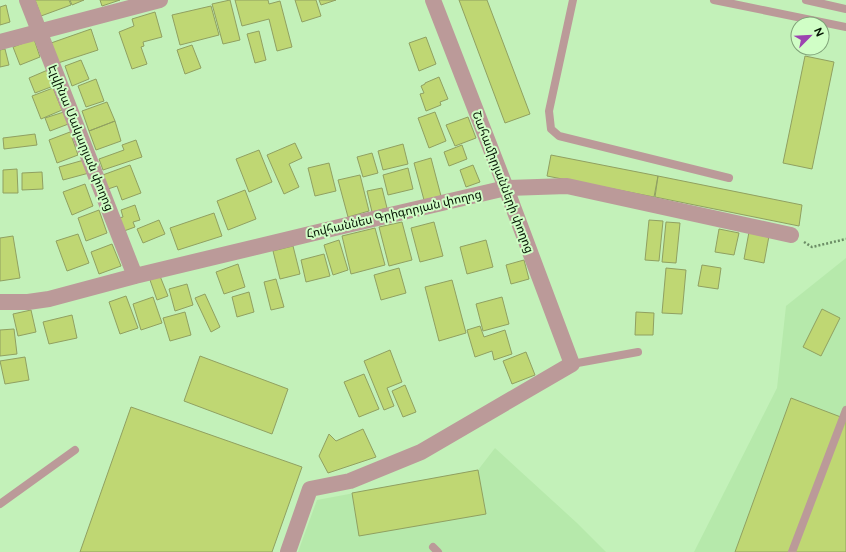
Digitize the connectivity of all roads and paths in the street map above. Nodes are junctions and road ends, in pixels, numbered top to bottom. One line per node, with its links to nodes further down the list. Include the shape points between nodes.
1 (27, 0): 9 (street, Էլվինա Մակարյան փողոց)
2 (160, 0): 9 (street)
3 (433, 0): 12 (street, Շահամիրյանների փողոց)
4 (573, 0): 11 (lane, via 549,111 551,129 558,136)
5 (714, 0): 8 (lane)
6 (806, 0): 7 (lane)
7 (846, 9)
8 (846, 27)
9 (39, 32): 10 (street); 15 (street, Էլվինա Մակարյան փողոց)
10 (0, 42)
11 (729, 178)
12 (506, 188): 13 (street, Հովհաննես Գրիգորյան փողոց, via 567,186); 15 (street, Հովհաննես Գրիգորյան փողոց); 18 (street, Շահամիրյանների փողոց)
13 (791, 234): 14 (path, via 812,247)
14 (846, 239)
15 (135, 276): 16 (street, Հովհաննես Գրիգորյան փողոց, via 49,299)
16 (0, 302)
17 (638, 352): 18 (lane)
18 (572, 364): 22 (street, via 421,452 350,481 310,489)
19 (846, 410): 23 (lane)
20 (75, 450): 21 (lane)
21 (0, 504)
22 (288, 552)
23 (792, 552)

